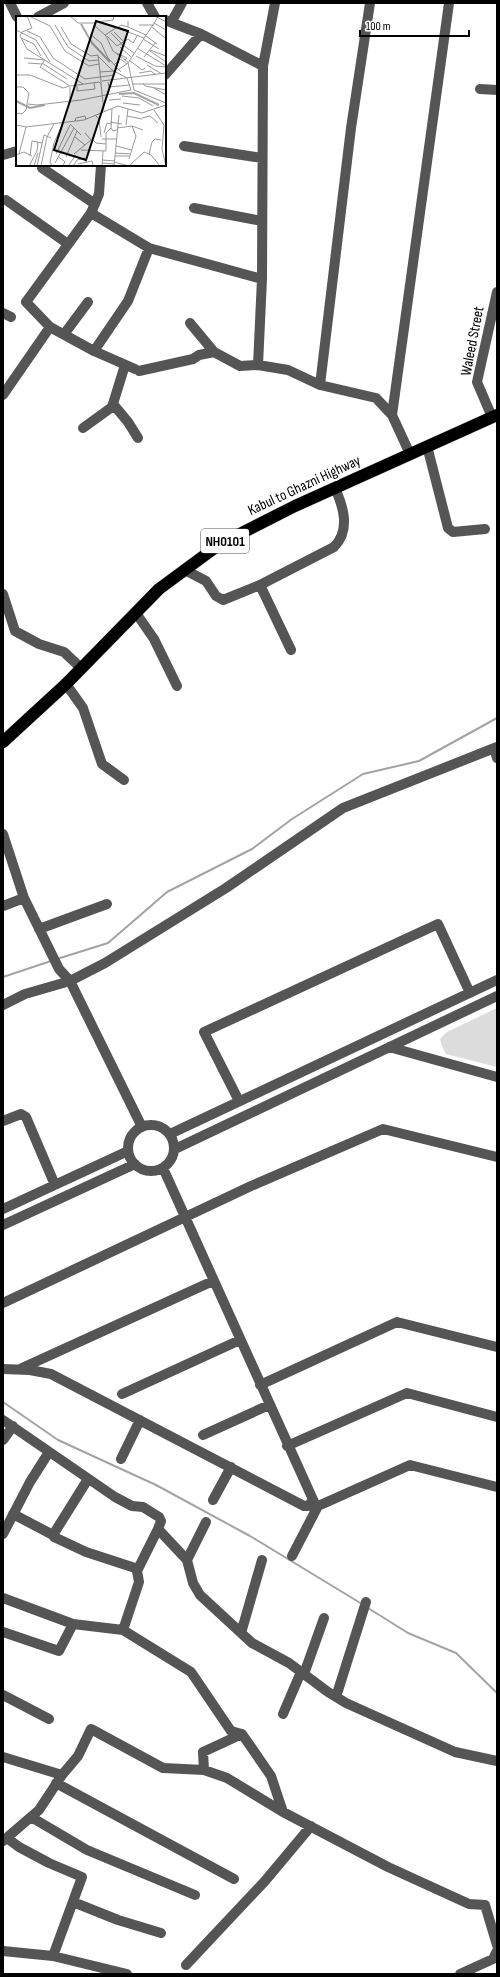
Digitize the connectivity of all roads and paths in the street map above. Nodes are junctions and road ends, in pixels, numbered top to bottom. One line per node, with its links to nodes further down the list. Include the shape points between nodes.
1 (10, 3): 8 (street)
2 (64, 3): 9 (street)
3 (147, 3): 10 (street)
4 (182, 3): 11 (street)
5 (275, 3): 13 (street)
6 (370, 3): 39 (street, via 351,128)
7 (449, 3): 42 (street)
8 (17, 16)
9 (40, 16)
10 (154, 16)
11 (168, 20): 12 (street)
12 (201, 34): 13 (street); 14 (street)
13 (263, 66): 20 (street)
14 (166, 74)
15 (480, 89): 16 (street)
16 (497, 90)
17 (184, 146): 20 (street)
18 (16, 151): 19 (street)
19 (3, 155)
20 (262, 158): 26 (street)
21 (101, 166): 25 (street, via 99,194)
22 (42, 168): 25 (street)
23 (6, 200): 27 (street)
24 (194, 208): 26 (street)
25 (93, 209): 27 (street); 28 (street)
26 (262, 221): 29 (street)
27 (68, 244): 33 (street, via 26,302)
28 (149, 248): 29 (street); 35 (street, via 128,301)
29 (262, 279): 38 (street)
30 (497, 292): 43 (street, Waleed Street, via 478,382)
31 (88, 302): 34 (street)
32 (190, 323): 36 (street)
33 (50, 327): 34 (street); 40 (street)
34 (65, 333): 35 (street)
35 (94, 351): 37 (street)
36 (214, 352): 37 (street, via 193,359 137,370); 38 (street, via 240,366)
37 (125, 365): 41 (street)
38 (258, 365): 39 (street, via 288,370)
39 (320, 385): 42 (street, via 376,398)
40 (3, 395)
41 (113, 404): 44 (street); 45 (street)
42 (392, 416): 47 (street)
43 (495, 416): 46 (highway, Kabul to Ghazni Highway / NH0101)
44 (83, 428)
45 (138, 438)
46 (428, 446): 47 (highway, Kabul to Ghazni Highway / NH0101); 49 (street, via 448,528 453,532)
47 (410, 454): 48 (highway, Kabul to Ghazni Highway / NH0101)
48 (335, 488): 50 (highway, Kabul to Ghazni Highway / NH0101, via 220,544); 51 (street, via 344,508 344,525 337,544)
49 (486, 528)
50 (185, 570): 51 (street, via 206,581 216,596 223,600); 53 (highway, Kabul to Ghazni Highway / NH0101, via 159,589)
51 (260, 585): 54 (street)
52 (3, 594): 55 (street, via 15,631 39,644 64,652)
53 (136, 613): 55 (highway, Kabul to Ghazni Highway / NH0101); 57 (street, via 154,639)
54 (291, 650)
55 (81, 668): 56 (highway, Kabul to Ghazni Highway / NH0101)
56 (66, 684): 58 (highway, Kabul to Ghazni Highway / NH0101); 61 (street, via 83,708 102,764)
57 (177, 686)
58 (3, 742)
59 (495, 747): 60 (street); 68 (street, via 342,808 226,888 105,963)
60 (497, 758)
61 (124, 780)
62 (3, 834): 63 (street)
63 (24, 898): 65 (street); 66 (street)
64 (107, 904): 66 (street)
65 (3, 906)
66 (41, 932): 68 (street, via 59,969)
67 (497, 980): 69 (street)
68 (70, 981): 71 (street, via 25,994); 76 (street)
69 (470, 992): 74 (street); 74 (street, via 438,924 204,1032)
70 (497, 996): 72 (street)
71 (3, 1006)
72 (389, 1047): 73 (street); 78 (street)
73 (497, 1077)
74 (238, 1101): 77 (street)
75 (3, 1121): 83 (street, via 21,1114 26,1117)
76 (142, 1127): 77 (street, via 157,1126); 79 (street, via 131,1137)
77 (170, 1134): 78 (street)
78 (174, 1149): 82 (street, via 173,1157)
79 (128, 1152): 81 (street); 83 (street)
80 (497, 1157): 85 (street, via 383,1129 251,1186)
81 (135, 1164): 82 (street, via 148,1171); 86 (street)
82 (163, 1168): 85 (street)
83 (55, 1185): 84 (street)
84 (3, 1209)
85 (185, 1218): 87 (street); 88 (street)
86 (3, 1225)
87 (213, 1281): 89 (street); 92 (street)
88 (3, 1303)
89 (240, 1340): 93 (street); 94 (street)
90 (497, 1347): 93 (street, via 397,1322)
91 (3, 1369): 92 (street)
92 (20, 1369): 98 (street, via 47,1372)
93 (260, 1385): 95 (street)
94 (122, 1394)
95 (269, 1405): 100 (street); 102 (street)
96 (497, 1417): 102 (street, via 406,1393)
97 (3, 1420): 99 (street)
98 (140, 1420): 104 (street); 105 (street)
99 (13, 1426): 101 (street); 103 (street)
100 (203, 1435)
101 (3, 1440)
102 (287, 1446): 109 (street)
103 (48, 1452): 106 (street); 110 (street)
104 (120, 1459)
105 (231, 1467): 108 (street); 109 (street, via 304,1506)
106 (88, 1479): 112 (street, via 121,1500 132,1506 143,1507 159,1518 161,1521); 114 (street)
107 (497, 1487): 109 (street, via 410,1466)
108 (213, 1500)
109 (315, 1504): 115 (street)
110 (14, 1514): 113 (street); 114 (street)
111 (206, 1522): 116 (street)
112 (158, 1529): 116 (street); 118 (street)
113 (3, 1534)
114 (53, 1535): 118 (street, via 56,1539 86,1552 135,1568)
115 (292, 1556)
116 (186, 1560): 125 (street, via 193,1583 200,1595)
117 (262, 1560): 125 (street)
118 (137, 1571): 123 (street, via 139,1582)
119 (3, 1598): 122 (street)
120 (366, 1602): 128 (street)
121 (324, 1618): 126 (street)
122 (73, 1624): 123 (street); 124 (street, via 59,1651)
123 (123, 1630): 131 (street, via 191,1672 231,1731)
124 (3, 1632)
125 (241, 1633): 126 (street, via 252,1643)
126 (302, 1673): 128 (street); 129 (street)
127 (3, 1695): 130 (street)
128 (336, 1697): 133 (street, via 455,1752)
129 (283, 1714)
130 (49, 1719)
131 (242, 1734): 134 (street, via 203,1752); 136 (street, via 271,1776)
132 (3, 1757): 135 (street)
133 (497, 1761)
134 (204, 1770): 135 (street, via 163,1768 91,1729 78,1756); 136 (street, via 228,1778)
135 (59, 1779): 137 (street, via 39,1810); 140 (street)
136 (283, 1812): 138 (street)
137 (31, 1817): 139 (street); 141 (street, via 87,1850)
138 (311, 1826): 144 (street, via 388,1867 469,1904 485,1905); 147 (street, via 265,1881)
139 (6, 1835): 142 (street, via 19,1847 82,1877)
140 (234, 1879)
141 (195, 1895)
142 (73, 1902): 143 (street, via 118,1920); 146 (street)
143 (161, 1933)
144 (497, 1944): 149 (street, via 493,1959)
145 (3, 1951): 146 (street)
146 (53, 1956): 148 (street)
147 (186, 1965)
148 (127, 1974)
149 (460, 1974)

